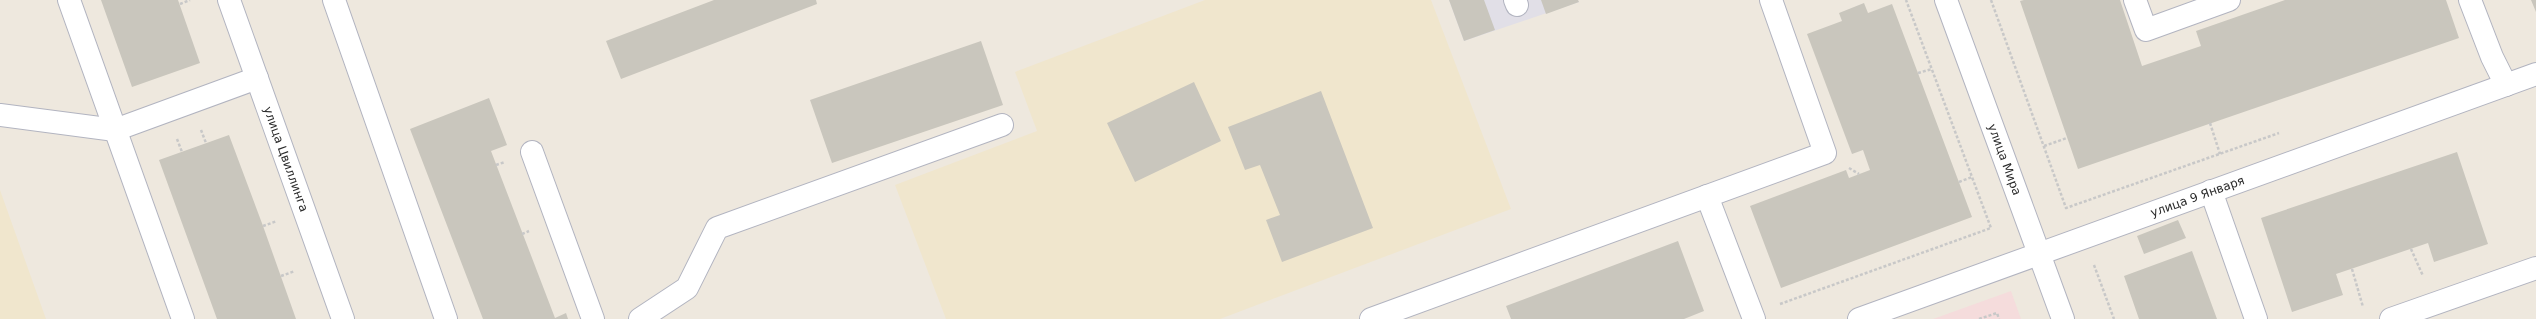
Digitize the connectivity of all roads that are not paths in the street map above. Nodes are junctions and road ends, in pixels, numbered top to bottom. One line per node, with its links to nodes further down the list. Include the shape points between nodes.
1 (69, 0): 14 (street)
2 (229, 0): 10 (street, улица Цвиллинга)
3 (334, 0): 23 (street)
4 (1771, 0): 17 (street, via 1825,153)
5 (1946, 0): 18 (street, улица Мира)
6 (2135, 0): 7 (street, via 2146,30)
7 (2228, 0)
8 (2470, 0): 11 (street)
9 (2536, 74): 11 (street, улица 9 Января)
10 (257, 78): 14 (street); 22 (street, улица Цвиллинга)
11 (2506, 85): 16 (street, улица 9 Января)
12 (0, 115): 14 (street)
13 (1002, 125): 25 (street, via 717,228 687,288)
14 (115, 130): 21 (street)
15 (532, 152): 24 (street)
16 (2211, 191): 18 (street, улица 9 Января); 29 (street)
17 (1707, 196): 20 (street); 26 (street)
18 (2039, 253): 27 (street, улица 9 Января); 28 (street, улица Мира)
19 (2536, 268): 30 (street)
20 (1753, 317)
21 (183, 319)
22 (343, 319)
23 (446, 319)
24 (593, 319)
25 (640, 319)
26 (1371, 319)
27 (1859, 319)
28 (2064, 319)
29 (2256, 319)
30 (2391, 319)

